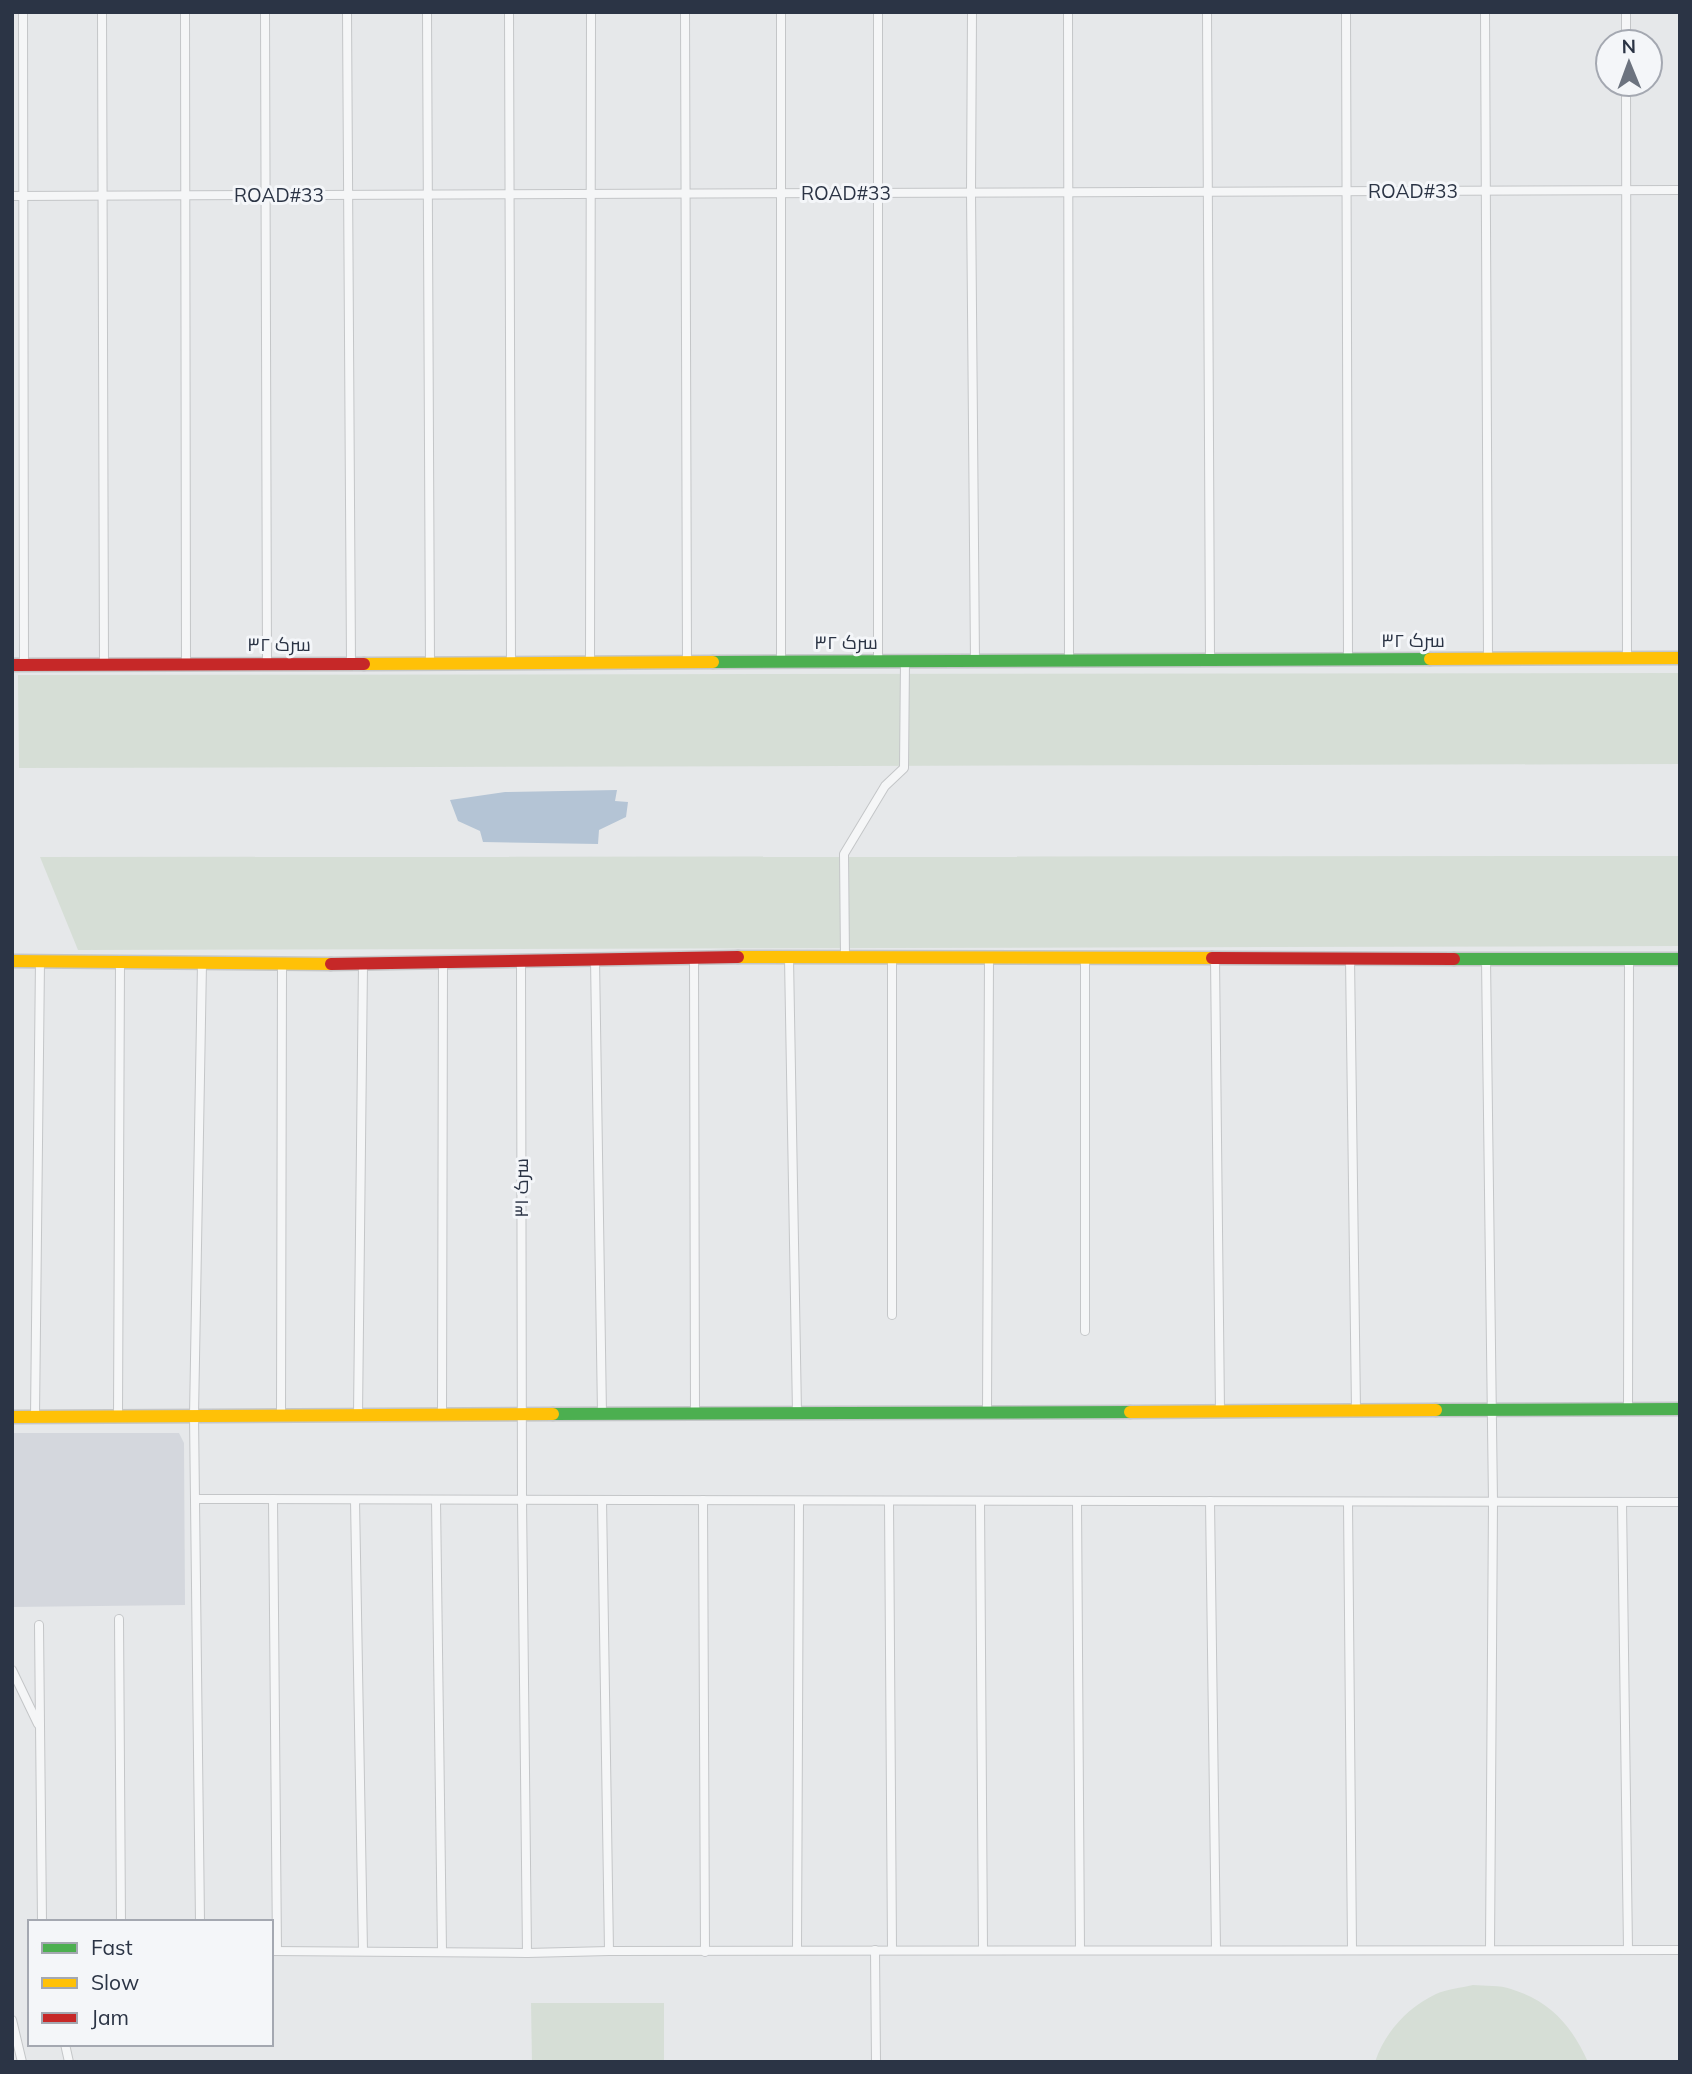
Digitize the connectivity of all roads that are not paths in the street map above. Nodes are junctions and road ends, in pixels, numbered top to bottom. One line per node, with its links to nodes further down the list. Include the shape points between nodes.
1 (23, 12): 33 (street)
2 (102, 12): 34 (street)
3 (185, 12): 35 (street)
4 (265, 12): 29 (street)
5 (347, 12): 30 (street)
6 (427, 12): 31 (street)
7 (509, 12): 32 (street)
8 (591, 12): 26 (street)
9 (685, 12): 27 (street)
10 (781, 12): 28 (street)
11 (877, 12): 24 (street)
12 (972, 12): 25 (street)
13 (1068, 12): 21 (street)
14 (1207, 12): 22 (street)
15 (1346, 12): 23 (street)
16 (1485, 12): 20 (street)
17 (1626, 98): 18 (street)
18 (1627, 190): 19 (street, ROAD#33); 20 (street, ROAD#33); 37 (street)
19 (1680, 190)
20 (1486, 191): 23 (street, ROAD#33); 40 (street)
21 (1069, 192): 22 (street, ROAD#33); 25 (street, ROAD#33); 41 (street)
22 (1207, 192): 23 (street, ROAD#33); 42 (street)
23 (1346, 192): 39 (street)
24 (877, 193): 25 (street, ROAD#33); 28 (street, ROAD#33); 43 (street)
25 (971, 193): 45 (street)
26 (591, 194): 27 (street, ROAD#33); 32 (street, ROAD#33); 46 (street)
27 (686, 194): 28 (street, ROAD#33); 47 (street)
28 (781, 194): 48 (street)
29 (266, 195): 30 (street, ROAD#33); 35 (street, ROAD#33); 54 (street)
30 (347, 195): 31 (street, ROAD#33); 49 (street)
31 (427, 195): 32 (street, ROAD#33); 50 (street)
32 (509, 195): 51 (street)
33 (23, 196): 34 (street, ROAD#33); 36 (street, ROAD#33); 55 (street)
34 (103, 196): 35 (street, ROAD#33); 52 (street)
35 (185, 196): 53 (street)
36 (12, 197)
37 (1627, 658): 38 (street, سرک ۳۲); 40 (street, سرک ۳۲)
38 (1680, 658)
39 (1348, 659): 40 (street, سرک ۳۲); 42 (street, سرک ۳۲)
40 (1488, 659)
41 (1069, 660): 42 (street, سرک ۳۲); 45 (street, سرک ۳۲)
42 (1210, 660)
43 (878, 661): 44 (street, سرک ۳۲); 48 (street, سرک ۳۲)
44 (905, 661): 45 (street, سرک ۳۲); 58 (street, via 904,768 885,786 844,854)
45 (975, 661)
46 (590, 662): 47 (street, سرک ۳۲); 51 (street, سرک ۳۲)
47 (687, 662): 48 (street, سرک ۳۲)
48 (781, 662)
49 (351, 663): 50 (street, سرک ۳۲); 54 (street, سرک ۳۲)
50 (430, 663): 51 (street, سرک ۳۲)
51 (511, 663)
52 (104, 664): 53 (street, سرک ۳۲); 55 (street, سرک ۳۲)
53 (186, 664): 54 (street, سرک ۳۲)
54 (267, 664)
55 (18, 665)
56 (694, 957): 57 (street); 64 (street); 87 (street)
57 (789, 958): 58 (street); 84 (street)
58 (845, 958): 59 (street)
59 (892, 958): 60 (street); 76 (street)
60 (989, 958): 61 (street); 83 (street)
61 (1085, 958): 62 (street); 77 (street)
62 (1215, 958): 63 (street); 82 (street)
63 (1350, 958): 65 (street); 80 (street)
64 (595, 959): 71 (street); 86 (street)
65 (1486, 959): 66 (street); 81 (street)
66 (1629, 959): 67 (street); 78 (street)
67 (1680, 959)
68 (12, 961): 69 (street)
69 (40, 961): 72 (street); 94 (street)
70 (443, 961): 71 (street); 74 (street); 89 (street)
71 (521, 961): 85 (street, سرک ۳۱)
72 (120, 962): 73 (street); 90 (street)
73 (202, 964): 75 (street); 91 (street)
74 (363, 964): 75 (street); 88 (street)
75 (282, 965): 92 (street)
76 (892, 1315)
77 (1085, 1331)
78 (1628, 1409): 79 (street); 81 (street)
79 (1680, 1409)
80 (1356, 1410): 81 (street); 82 (street)
81 (1492, 1410): 110 (street)
82 (1220, 1411): 83 (street)
83 (988, 1412): 84 (street)
84 (797, 1413): 87 (street)
85 (522, 1414): 86 (street); 89 (street); 99 (street, سرک ۳۱)
86 (602, 1414): 87 (street)
87 (695, 1414)
88 (358, 1415): 89 (street); 92 (street)
89 (442, 1415)
90 (118, 1416): 91 (street); 94 (street)
91 (194, 1416): 92 (street); 95 (street)
92 (281, 1416)
93 (12, 1417): 94 (street)
94 (35, 1417)
95 (195, 1499): 96 (street); 117 (street)
96 (273, 1499): 97 (street); 128 (street)
97 (355, 1500): 98 (street); 129 (street)
98 (436, 1500): 99 (street); 130 (street)
99 (522, 1500): 100 (street); 133 (street, سرک ۳۱)
100 (601, 1500): 101 (street); 131 (street)
101 (703, 1500): 102 (street); 132 (street)
102 (799, 1500): 103 (street); 118 (street)
103 (889, 1501): 104 (street); 120 (street)
104 (979, 1501): 105 (street); 121 (street)
105 (1077, 1501): 106 (street); 122 (street)
106 (1210, 1501): 107 (street); 123 (street)
107 (1348, 1502): 110 (street); 124 (street)
108 (1622, 1502): 109 (street); 110 (street); 126 (street)
109 (1680, 1502)
110 (1493, 1503): 125 (street)
111 (119, 1619): 116 (street)
112 (39, 1625): 114 (street)
113 (12, 1670): 114 (street)
114 (40, 1727): 115 (street)
115 (42, 1920)
116 (121, 1920)
117 (200, 1920)
118 (797, 1950): 119 (street); 132 (street)
119 (875, 1950): 120 (street); 136 (street)
120 (892, 1950): 121 (street)
121 (983, 1950): 122 (street)
122 (1080, 1950): 123 (street)
123 (1216, 1950): 124 (street)
124 (1352, 1950): 125 (street)
125 (1490, 1950): 126 (street)
126 (1628, 1950): 127 (street)
127 (1680, 1950)
128 (274, 1951): 129 (street)
129 (363, 1951): 130 (street)
130 (442, 1951): 133 (street)
131 (609, 1951): 132 (street); 133 (street)
132 (705, 1952)
133 (527, 1953)
134 (12, 2020): 135 (street)
135 (22, 2062)
136 (876, 2062)

